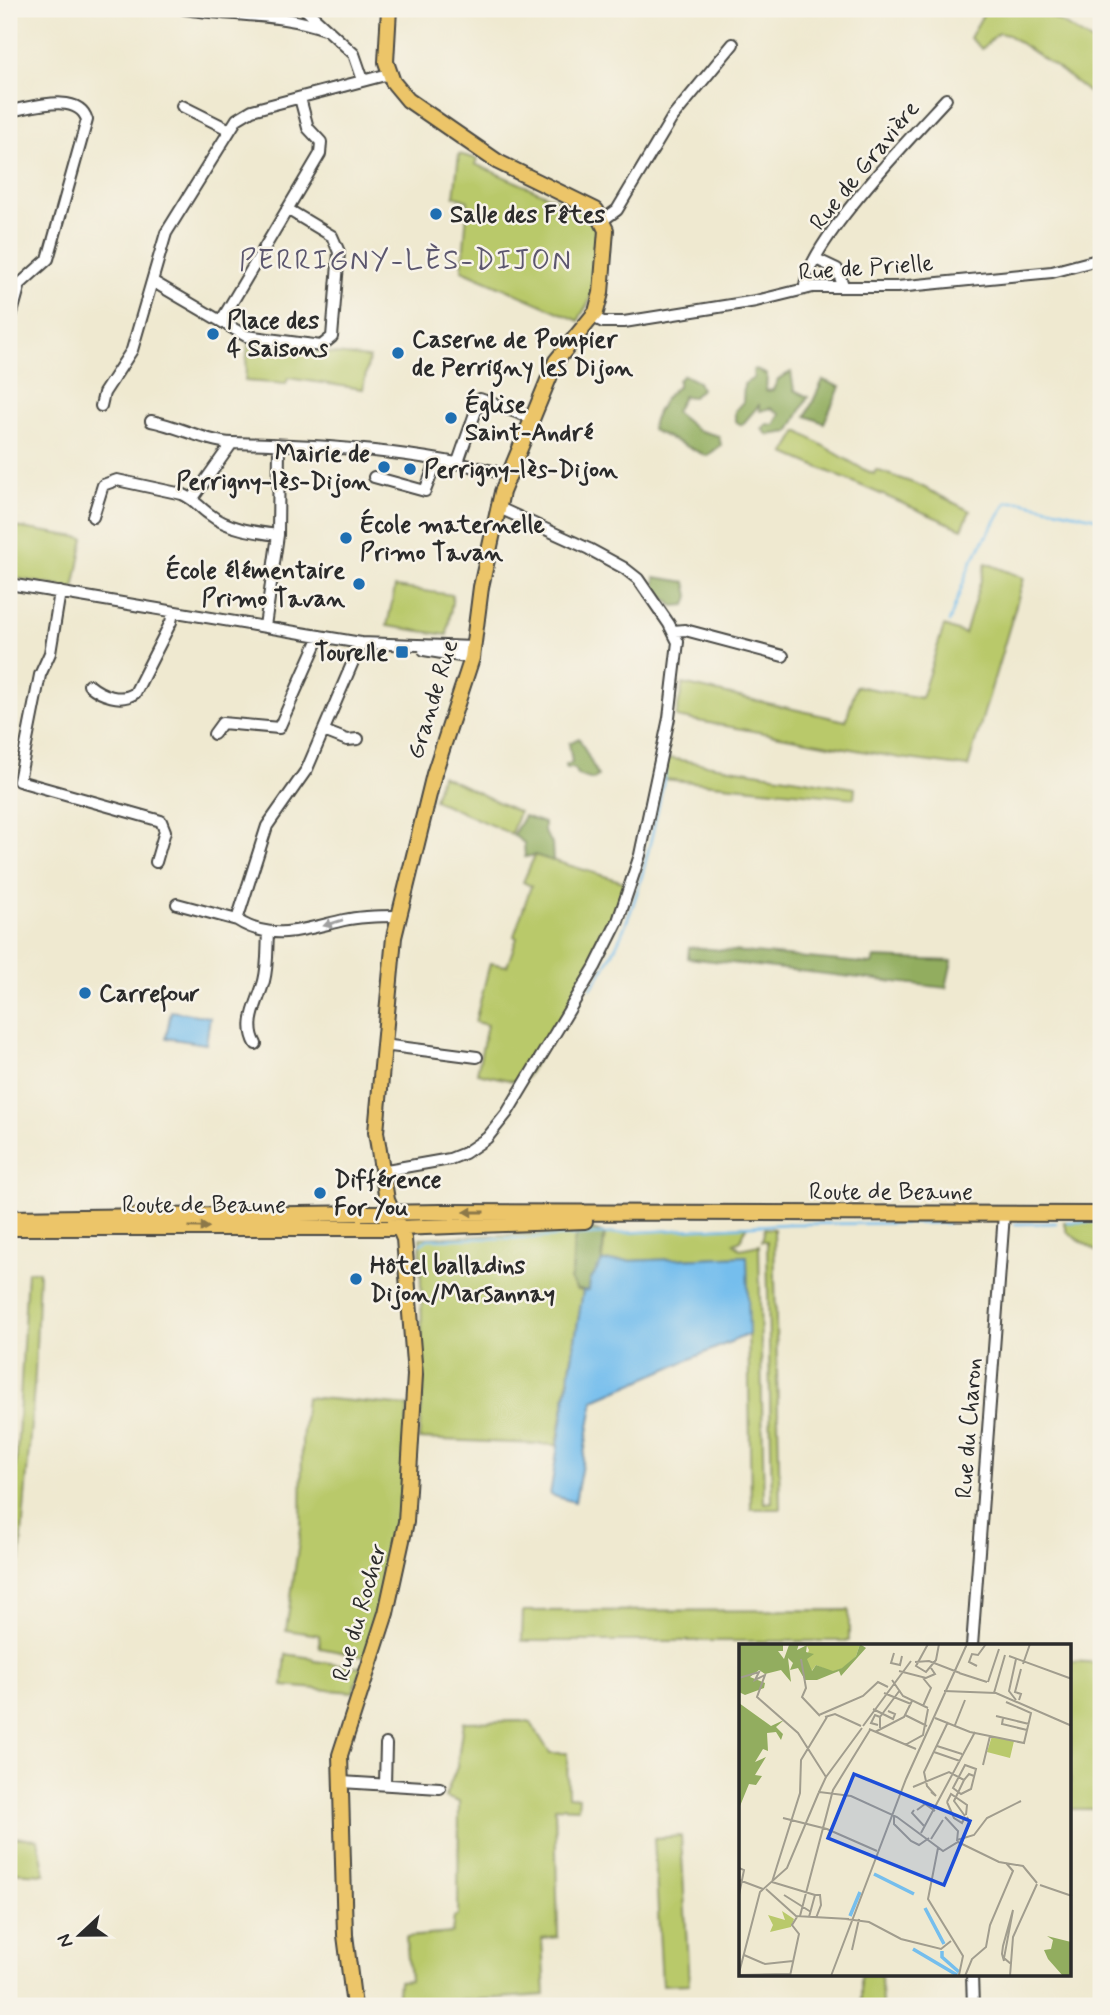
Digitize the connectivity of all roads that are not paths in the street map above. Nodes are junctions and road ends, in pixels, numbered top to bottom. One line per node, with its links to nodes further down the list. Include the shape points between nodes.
1 (184, 9): 4 (street, via 280,17)
2 (305, 9): 4 (street)
3 (389, 9): 6 (main road)
4 (328, 30): 7 (street, via 354,54)
5 (733, 44): 14 (street, via 672,118 617,210)
6 (389, 74): 7 (street); 14 (main road, via 408,100 489,156 587,205)
7 (363, 80): 8 (street)
8 (300, 98): 12 (street, via 244,114); 13 (street, via 310,132 322,148)
9 (946, 99): 16 (street, Rue de Gravière, via 857,198)
10 (182, 106): 12 (street)
11 (9, 111): 22 (street, via 70,104 81,108 87,120 48,259 20,284)
12 (228, 129): 17 (street, via 169,227)
13 (287, 209): 21 (street); 21 (street, via 337,243 330,341 321,346 251,338)
14 (603, 220): 20 (main road, Grande Rue, via 604,270)
15 (1101, 259): 18 (street, Rue de Prielle, via 1039,273 897,287)
16 (816, 260): 18 (street, via 837,269); 19 (street, Rue de Gravière)
17 (152, 281): 21 (street); 23 (street, via 132,350 104,393)
18 (843, 285): 19 (street, Rue de Prielle)
19 (805, 289): 20 (street, Rue de Prielle, via 624,322)
20 (593, 317): 24 (main road, Grande Rue, via 556,361)
21 (221, 321)
22 (9, 324)
23 (101, 406)
24 (532, 418): 29 (street, via 480,399); 30 (main road, Grande Rue)
25 (151, 421): 26 (street)
26 (232, 443): 27 (street); 32 (street)
27 (279, 445): 28 (street); 35 (street)
28 (437, 460): 29 (street); 31 (street, via 425,491)
29 (458, 461): 30 (street)
30 (508, 475): 33 (main road, Grande Rue)
31 (374, 477)
32 (192, 498): 34 (street, via 109,481 99,492); 35 (street, via 226,524)
33 (497, 507): 40 (street, via 624,568 638,579); 43 (main road, Grande Rue)
34 (93, 517)
35 (278, 535): 39 (street)
36 (9, 584): 37 (street)
37 (60, 592): 38 (street); 51 (street, via 19,781 161,821 165,831)
38 (173, 612): 39 (street); 45 (street, via 135,693 122,698 97,692)
39 (265, 626): 41 (street)
40 (673, 631): 44 (street, via 685,630); 59 (street, via 679,654 640,855 618,921 595,967 507,1113 486,1138 450,1159)
41 (320, 636): 42 (street); 47 (street, via 279,728)
42 (361, 643): 43 (street); 48 (street)
43 (473, 652): 53 (main road, Grande Rue, via 433,774)
44 (783, 656)
45 (89, 685)
46 (217, 711): 47 (street)
47 (222, 723): 49 (street)
48 (324, 731): 50 (street); 54 (street, via 307,769 267,826)
49 (214, 734)
50 (358, 739)
51 (156, 862)
52 (177, 904): 54 (street)
53 (399, 916): 55 (street, one-way to 55, via 344,919 301,932); 57 (main road, Grande Rue)
54 (237, 920): 55 (street)
55 (268, 932): 56 (street, via 264,980 252,1023)
56 (256, 1044)
57 (383, 1045): 58 (street); 59 (main road, Grande Rue, via 375,1119)
58 (477, 1057)
59 (381, 1171): 60 (main road, Grande Rue)
60 (393, 1213): 61 (main road, Route de Beaune, one-way to 60); 64 (main road, Route de Beaune); 66 (main road, Rue du Rocher)
61 (681, 1213): 62 (main road, Route de Beaune); 66 (main road, Route de Beaune, via 542,1224)
62 (1004, 1214): 63 (main road, Route de Beaune); 67 (street, Rue du Charon)
63 (1101, 1214)
64 (9, 1218)
65 (9, 1228): 66 (main road, Route de Beaune, one-way to 66)
66 (399, 1228): 69 (main road, Rue du Rocher, via 404,1240 415,1374 406,1522 386,1613 340,1755)
67 (972, 1644)
68 (386, 1744): 70 (street)
69 (341, 1782): 70 (street); 73 (main road, Rue du Rocher, via 345,1935)
70 (385, 1784): 71 (street)
71 (440, 1788)
72 (972, 1976): 74 (street)
73 (354, 2006)
74 (973, 2006)

